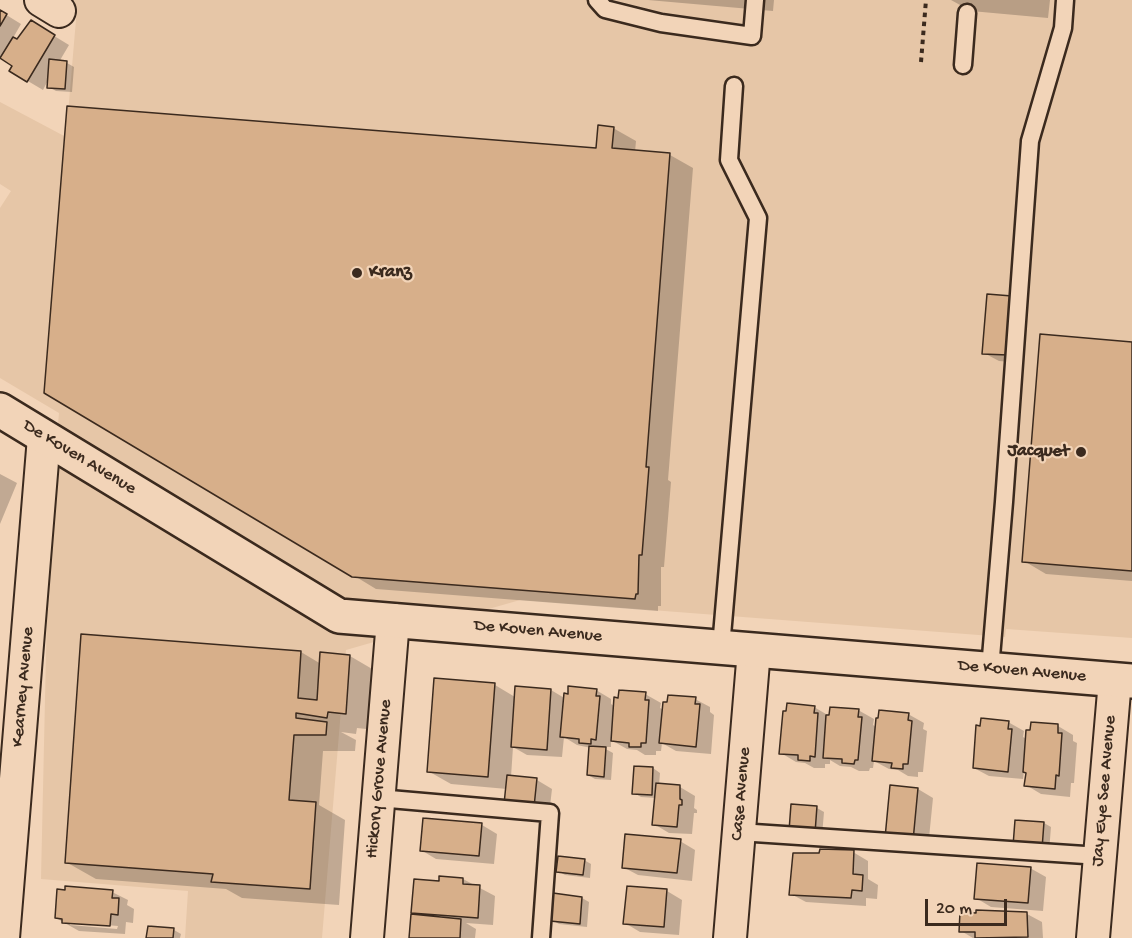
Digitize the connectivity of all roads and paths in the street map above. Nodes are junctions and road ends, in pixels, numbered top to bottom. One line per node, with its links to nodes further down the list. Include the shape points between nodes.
1 (597, 0): 2 (lane, via 605,9 661,24 752,36)
2 (754, 0)
3 (926, 0): 6 (path)
4 (1065, 0): 14 (lane, via 1063,28 1030,141)
5 (967, 13): 7 (lane)
6 (921, 62)
7 (963, 65)
8 (734, 86): 12 (lane, via 729,160 758,218)
9 (0, 410): 10 (street, De Koven Avenue)
10 (44, 437): 11 (street, De Koven Avenue, via 339,616); 16 (street, Kearney Avenue)
11 (393, 620): 12 (street, De Koven Avenue); 17 (street, Hickory Grove Avenue)
12 (721, 647): 13 (street, De Koven Avenue)
13 (754, 650): 14 (street, De Koven Avenue); 18 (street, Case Avenue)
14 (990, 669): 15 (street, De Koven Avenue)
15 (1123, 681): 19 (street, Jay Eye See Avenue)
16 (8, 776): 20 (street, Kearney Avenue)
17 (378, 798): 21 (street, Hickory Grove Avenue); 22 (lane, via 550,813)
18 (739, 832): 19 (lane); 23 (street, Case Avenue)
19 (1100, 856): 24 (street, Jay Eye See Avenue)
20 (3, 938)
21 (367, 938)
22 (540, 938)
23 (730, 938)
24 (1093, 938)

